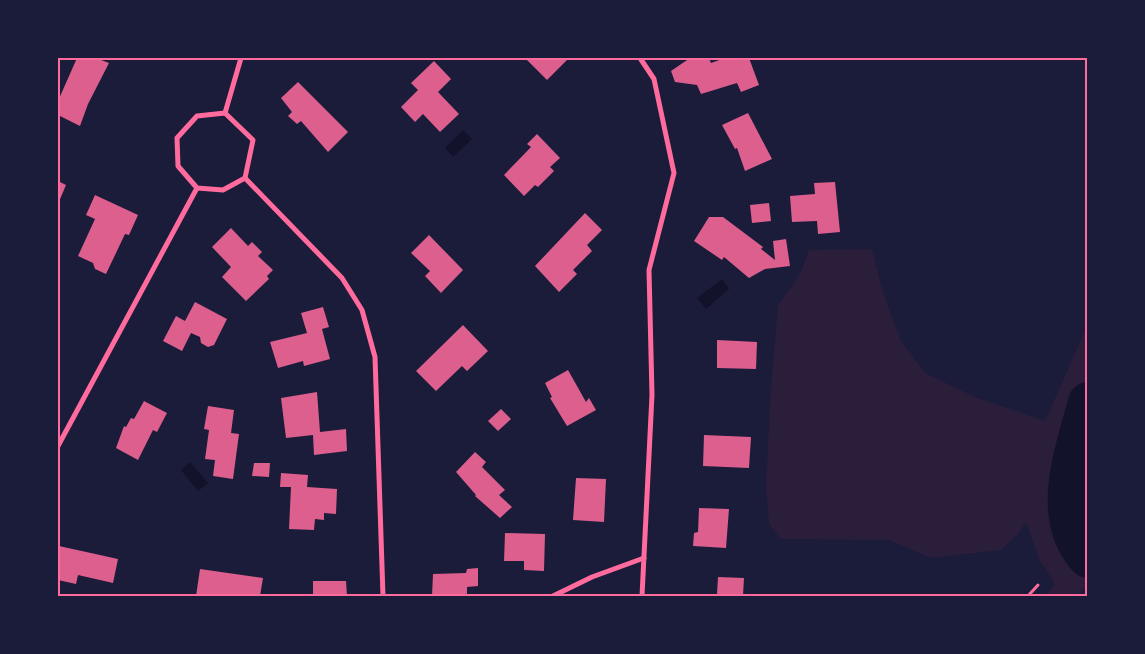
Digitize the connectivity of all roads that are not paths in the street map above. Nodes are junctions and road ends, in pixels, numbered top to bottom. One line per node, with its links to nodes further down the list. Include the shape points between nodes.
1 (241, 58): 3 (street)
2 (640, 58): 7 (street, via 654,79 674,173 649,270 652,396)
3 (225, 113): 4 (street, via 253,140); 5 (street, via 196,116 177,138 178,166)
4 (245, 178): 5 (street, via 223,190); 8 (street, via 342,278 362,310 375,356)
5 (197, 188): 6 (street)
6 (58, 446)
7 (644, 558): 9 (street, via 592,576); 10 (street)
8 (382, 596)
9 (553, 596)
10 (642, 596)

